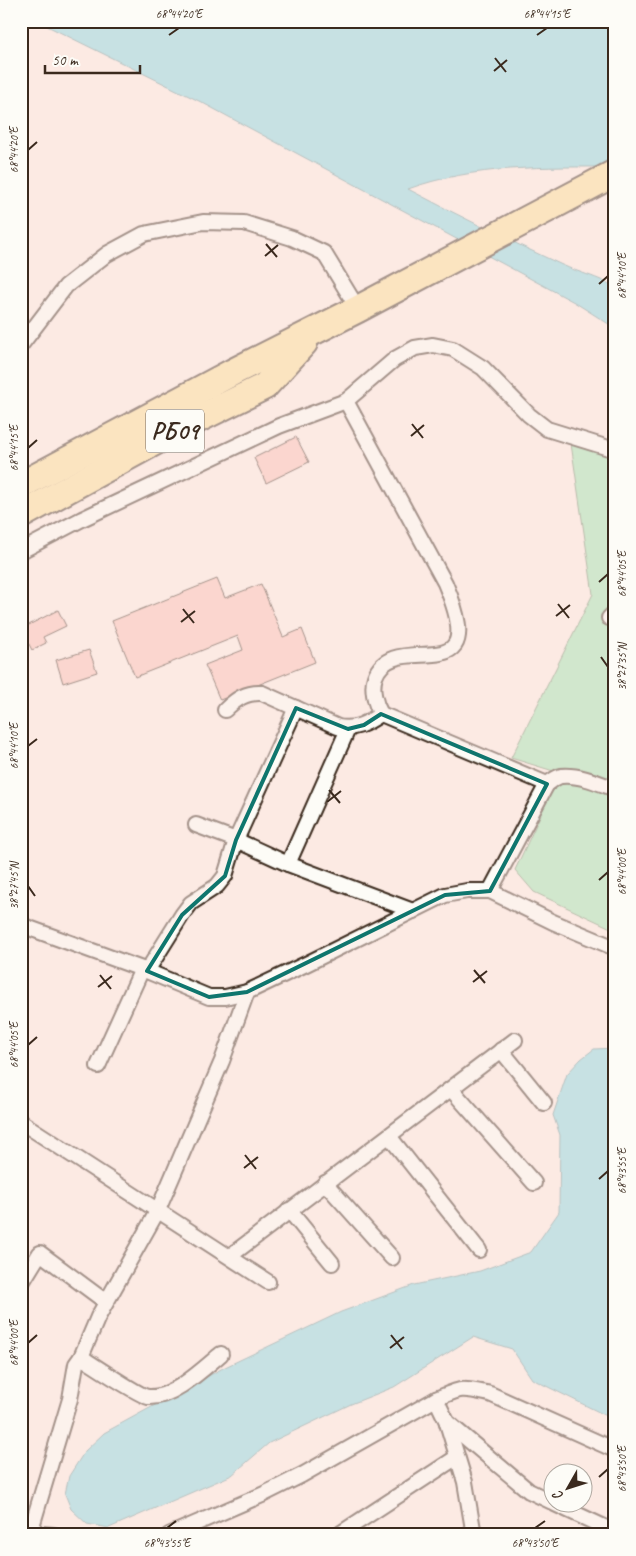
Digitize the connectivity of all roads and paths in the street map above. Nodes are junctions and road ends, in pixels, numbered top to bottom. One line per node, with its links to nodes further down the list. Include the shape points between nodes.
1 (615, 173): 2 (highway, РБ09)
2 (358, 308): 3 (highway, РБ09); 4 (street, via 324,253 292,238 244,224 203,222 144,234 107,254 66,286)
3 (316, 330): 7 (highway, РБ09); 8 (highway, РБ09, via 265,386 180,428)
4 (21, 345)
5 (346, 401): 6 (street, via 395,359 414,348 433,345 453,349 483,368 528,415 547,429); 9 (street, via 279,426); 12 (street, via 445,583 459,632 455,645 446,652 391,658 382,664 374,680 376,706)
6 (615, 450)
7 (21, 485)
8 (21, 515)
9 (21, 551)
10 (296, 708): 11 (street, via 262,693 251,692); 13 (street, via 338,727); 17 (street)
11 (225, 710)
12 (380, 714): 13 (street, via 364,725); 14 (street)
13 (348, 728): 18 (street)
14 (547, 784): 15 (street, via 562,776 598,782); 19 (street)
15 (615, 789)
16 (196, 825): 17 (street)
17 (236, 840): 18 (street); 23 (street, via 225,876 217,886 192,903)
18 (288, 864): 20 (street)
19 (490, 891): 20 (street, via 445,894); 22 (street)
20 (413, 911): 24 (street)
21 (21, 925): 23 (street)
22 (615, 948)
23 (145, 970): 24 (street, via 209,997); 27 (street)
24 (246, 992): 34 (street, via 222,1061)
25 (514, 1040): 26 (street)
26 (501, 1050): 28 (street); 29 (street)
27 (98, 1066)
28 (450, 1089): 31 (street); 33 (street)
29 (544, 1103)
30 (21, 1122): 34 (street)
31 (389, 1136): 32 (street); 36 (street)
32 (325, 1183): 35 (street); 38 (street)
33 (534, 1183)
34 (158, 1210): 37 (street); 42 (street)
35 (289, 1210): 37 (street); 39 (street)
36 (479, 1250)
37 (230, 1256): 40 (street)
38 (392, 1258)
39 (332, 1263)
40 (268, 1282)
41 (21, 1284): 42 (street, via 40,1253)
42 (106, 1302): 44 (street)
43 (221, 1354): 44 (street, via 164,1396 147,1397)
44 (81, 1357): 52 (street, via 76,1364 70,1399)
45 (436, 1399): 46 (street); 47 (street, via 458,1389 490,1394); 54 (street, via 302,1475)
46 (447, 1422): 48 (street); 49 (street, via 529,1491)
47 (615, 1450)
48 (457, 1457): 55 (street); 56 (street, via 467,1490)
49 (544, 1498)
50 (577, 1514): 51 (street)
51 (615, 1532)
52 (26, 1534): 53 (street)
53 (54, 1535)
54 (168, 1535)
55 (338, 1535)
56 (474, 1535)

